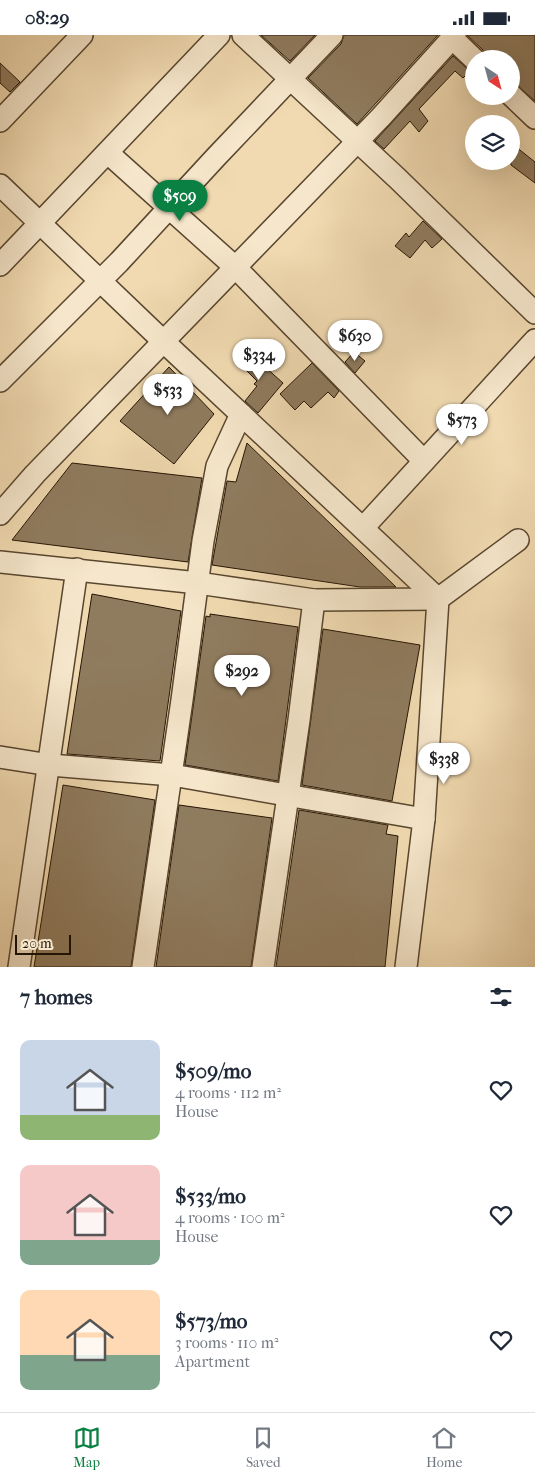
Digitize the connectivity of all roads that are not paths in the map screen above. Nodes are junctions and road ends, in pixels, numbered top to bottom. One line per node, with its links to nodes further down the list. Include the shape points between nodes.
1 (82, 35): 10 (street)
2 (219, 35): 12 (street)
3 (243, 35): 7 (street)
4 (332, 35): 7 (street)
5 (454, 37): 6 (street); 11 (street)
6 (466, 50)
7 (289, 79): 11 (street); 14 (street)
8 (520, 104): 9 (street)
9 (535, 118)
10 (0, 121)
11 (357, 141): 17 (street); 19 (street)
12 (108, 153): 14 (street); 15 (street)
13 (0, 185): 15 (street)
14 (168, 208): 17 (street); 18 (street)
15 (41, 223): 16 (street); 18 (street)
16 (0, 265)
17 (235, 267): 21 (street); 24 (street)
18 (99, 280): 21 (street); 22 (street)
19 (535, 313)
20 (535, 340): 24 (street)
21 (163, 341): 23 (street); 25 (street, via 35,473)
22 (0, 381)
23 (241, 413): 26 (street); 30 (street, via 217,466)
24 (424, 461): 26 (street)
25 (0, 514)
26 (363, 528): 31 (street)
27 (518, 540): 31 (street)
28 (0, 562): 29 (street)
29 (77, 569): 30 (street); 34 (street)
30 (198, 583): 32 (street); 35 (street)
31 (438, 599): 32 (street); 37 (street)
32 (314, 600): 36 (street)
33 (0, 757): 34 (street)
34 (50, 765): 35 (street); 38 (street)
35 (172, 775): 36 (street); 39 (street)
36 (288, 795): 37 (street); 40 (street)
37 (424, 819): 41 (street)
38 (19, 967)
39 (143, 967)
40 (263, 967)
41 (406, 967)

